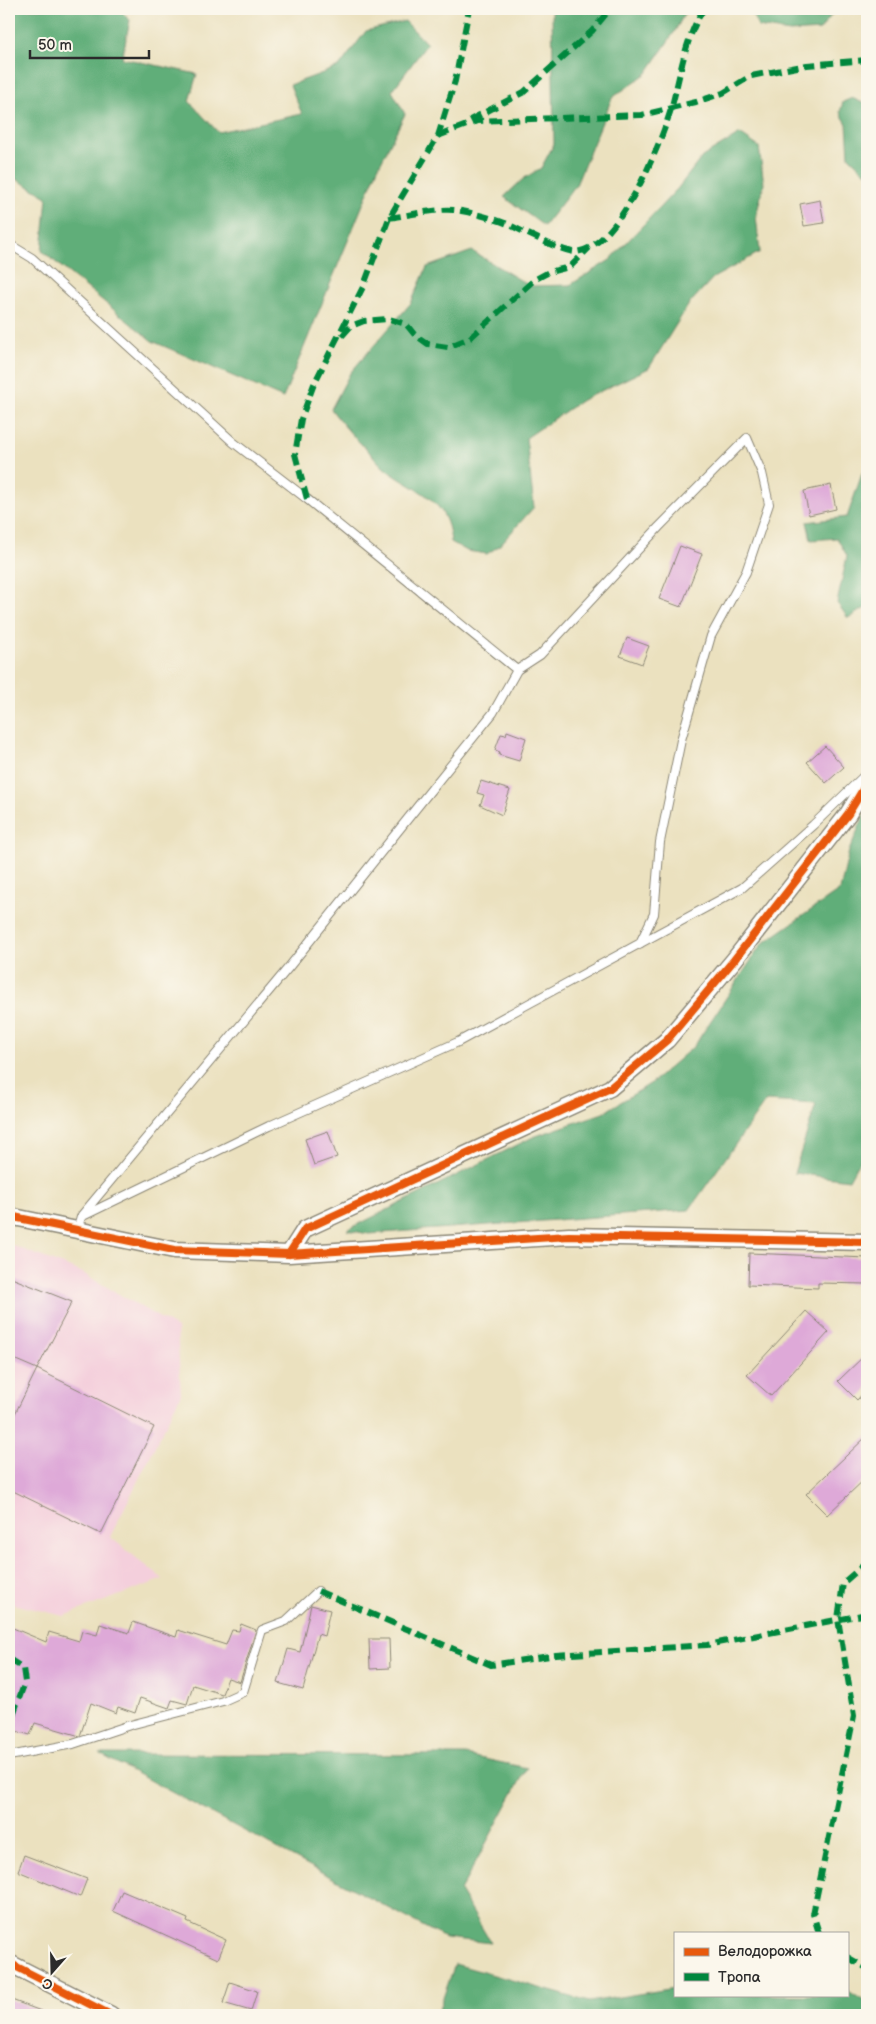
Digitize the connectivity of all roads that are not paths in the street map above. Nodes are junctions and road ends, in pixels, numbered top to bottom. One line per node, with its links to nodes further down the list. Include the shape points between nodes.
1 (9, 244): 2 (lane, via 32,258 232,442)
2 (517, 670): 5 (lane, via 540,655 747,438 762,473 769,504 746,572 711,636 680,740 660,842 654,914); 7 (lane, via 492,713)
3 (867, 773): 5 (lane, via 742,888)
4 (867, 783): 9 (street, via 842,822 667,1040 610,1088 305,1229)
5 (639, 945): 7 (lane, via 458,1042 269,1126)
6 (9, 1216): 7 (street)
7 (79, 1224): 9 (street, via 174,1250)
8 (867, 1242): 9 (street, via 569,1236)
9 (289, 1254)
10 (318, 1591): 11 (lane, via 286,1622 262,1630 243,1692 223,1701 73,1744)
11 (9, 1756)
12 (9, 1963): 13 (street)
13 (111, 2015)

